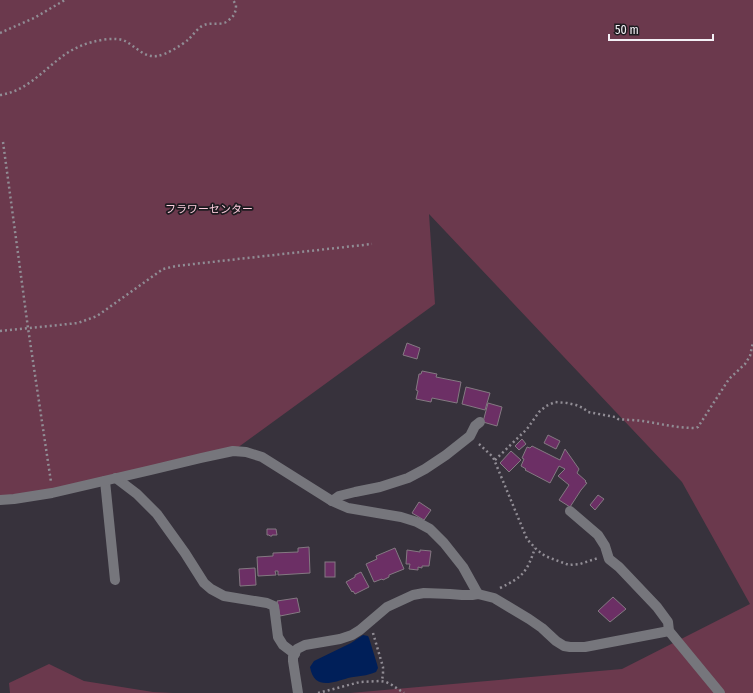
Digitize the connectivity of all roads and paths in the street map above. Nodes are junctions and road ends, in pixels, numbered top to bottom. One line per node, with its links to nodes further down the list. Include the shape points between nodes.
1 (65, 0): 3 (path, via 34,18)
2 (233, 0): 4 (path, via 236,11 232,17 224,23 202,26 182,44 166,53 149,56 123,40 95,41 81,45 68,53 32,82)
3 (0, 33)
4 (0, 95)
5 (3, 142): 7 (path)
6 (372, 244): 7 (path, via 163,269 97,316 78,322)
7 (28, 328): 8 (path); 15 (path)
8 (0, 331)
9 (753, 342): 12 (path, via 745,364 730,379 696,428 618,419 588,412 567,402 555,402 539,412 527,429)
10 (480, 422): 17 (street, via 470,436 425,470 380,487 339,496)
11 (482, 439): 12 (path, via 479,444)
12 (495, 460): 19 (path, via 527,539)
13 (116, 478): 14 (street); 17 (street, via 233,451 246,452 262,457); 25 (street, via 157,514 204,583 211,589 224,596 274,606 278,637)
14 (105, 481): 15 (street); 21 (street)
15 (52, 493): 16 (street)
16 (0, 500)
17 (332, 501): 22 (street, via 348,508 401,517 430,529 444,543)
18 (570, 511): 20 (street, via 598,535)
19 (535, 548): 20 (path, via 545,556 569,565 596,559); 22 (path, via 531,560 520,576 511,583)
20 (607, 553): 24 (street, via 609,559 657,607 668,622)
21 (115, 580)
22 (483, 595): 23 (street, via 413,595 387,607); 24 (street, via 494,598 529,619 564,646 585,647)
23 (370, 621): 25 (street, via 352,635 305,645 297,649); 26 (path, via 383,667)
24 (669, 631): 30 (street)
25 (295, 654): 27 (street, via 293,661)
26 (382, 681): 28 (path, via 360,682); 29 (path)
27 (298, 693)
28 (318, 693)
29 (404, 693)
30 (720, 693)

